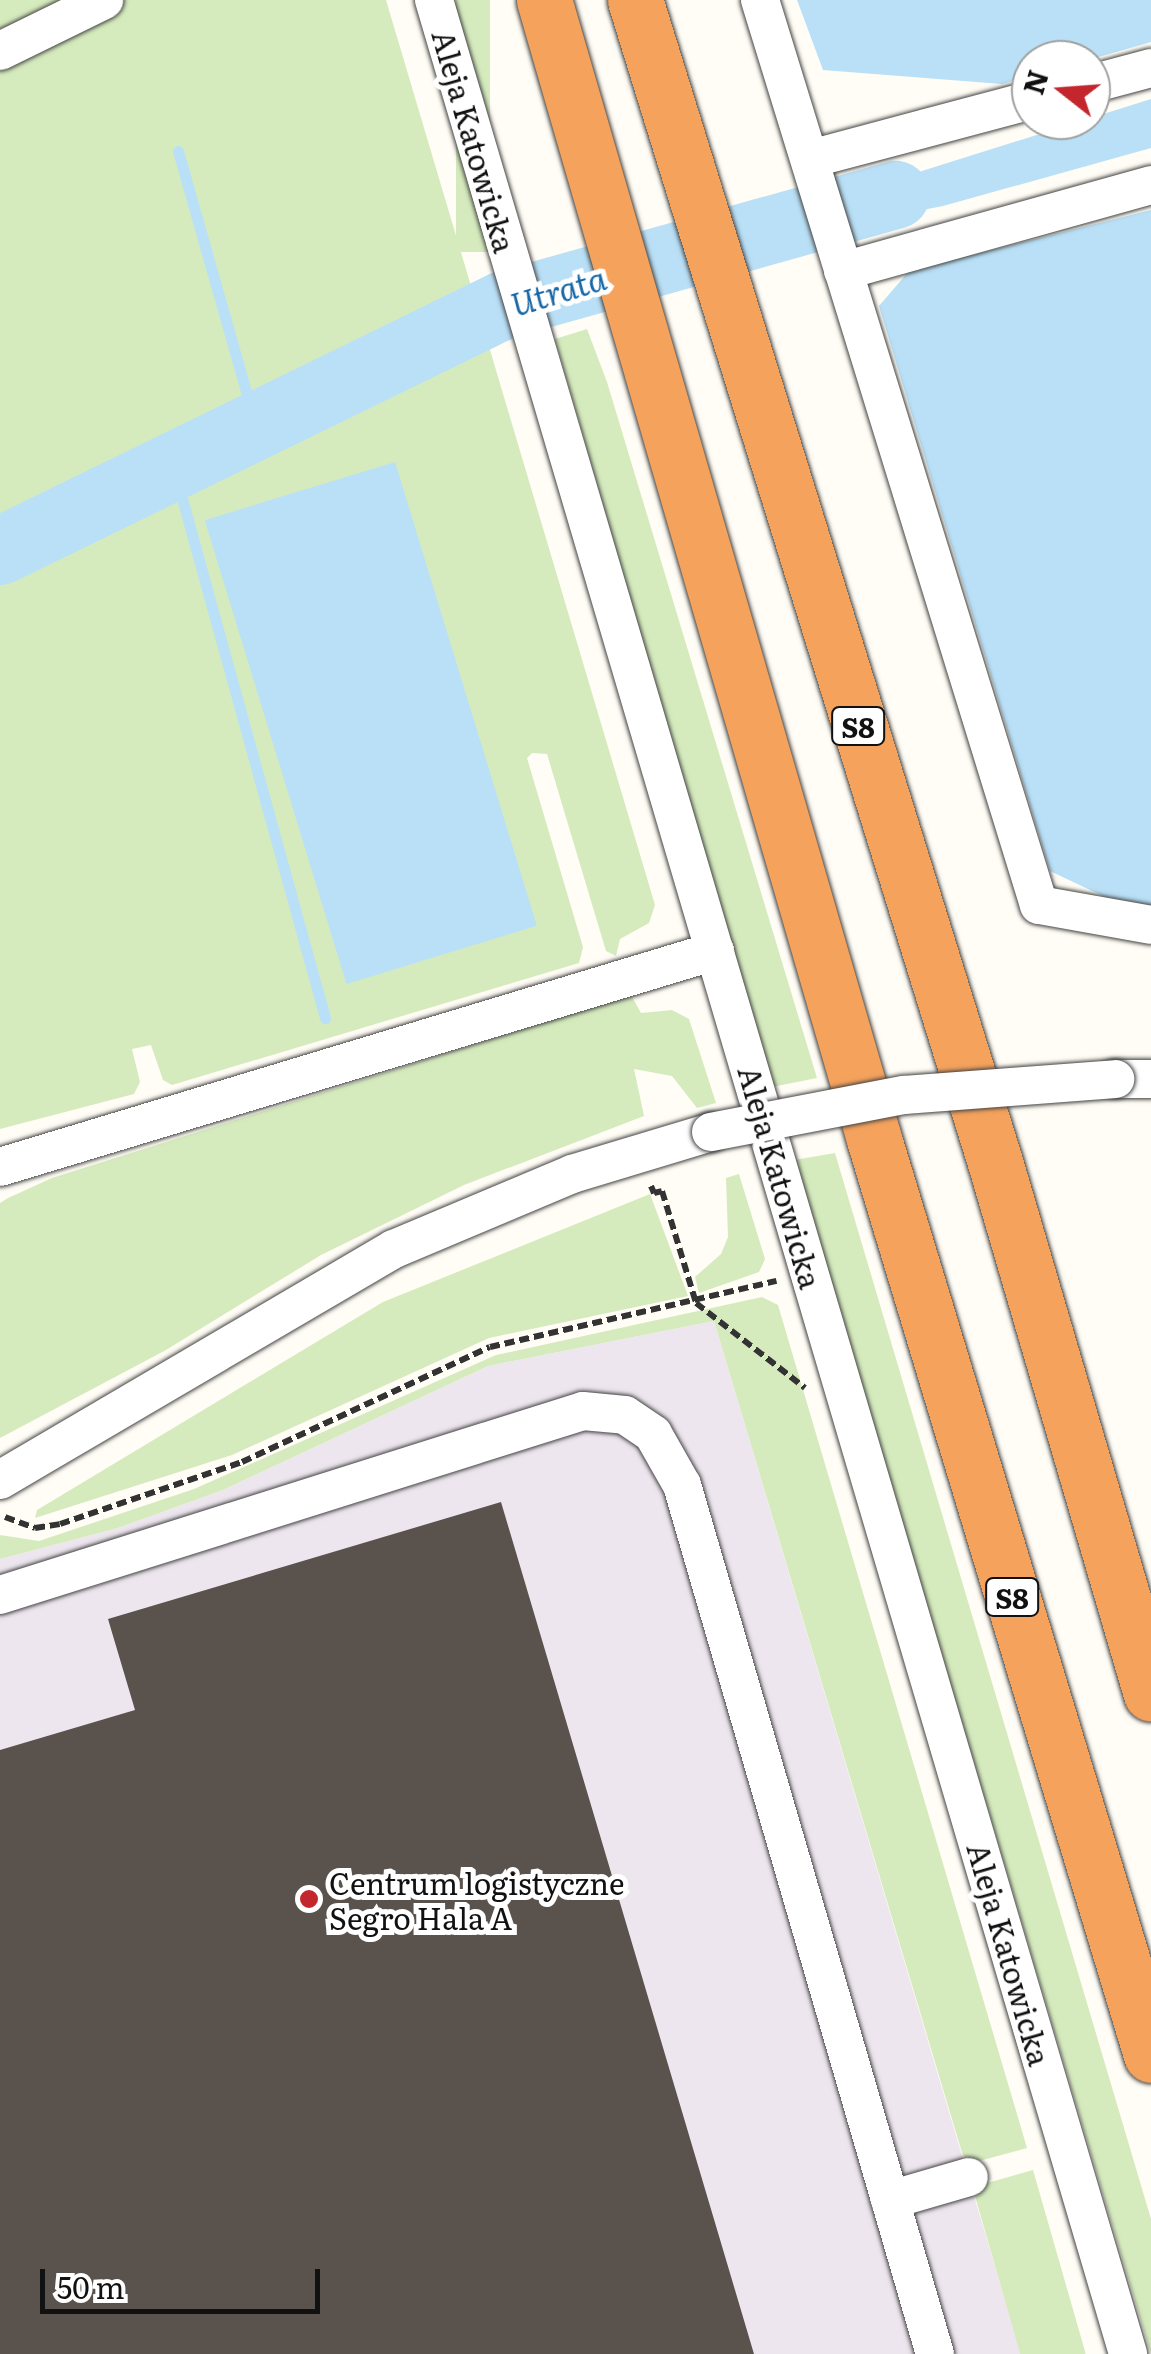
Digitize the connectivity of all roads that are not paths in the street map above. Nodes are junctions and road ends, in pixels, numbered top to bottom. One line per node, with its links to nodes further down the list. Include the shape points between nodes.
1 (104, 0): 6 (street)
2 (434, 0): 14 (street, Aleja Katowicka)
3 (544, 0): 20 (highway, S8, via 874,1140)
4 (635, 0): 19 (highway, S8, via 995,1162)
5 (760, 0): 10 (street)
6 (0, 51)
7 (1151, 68): 8 (street)
8 (1111, 79)
9 (1011, 105): 10 (street)
10 (810, 158): 12 (street)
11 (1151, 185): 12 (street)
12 (843, 271): 13 (street, via 1040,905)
13 (1151, 925)
14 (714, 951): 16 (street); 24 (street, Aleja Katowicka)
15 (1133, 1079): 17 (street, bridge, via 904,1095 711,1132 572,1174 394,1250)
16 (0, 1167)
17 (1, 1498)
18 (0, 1595): 22 (street, via 583,1411 625,1416 653,1434 682,1486)
19 (1151, 1694)
20 (1151, 2055)
21 (969, 2177): 22 (street)
22 (890, 2200): 23 (street)
23 (935, 2354)
24 (1128, 2354)

